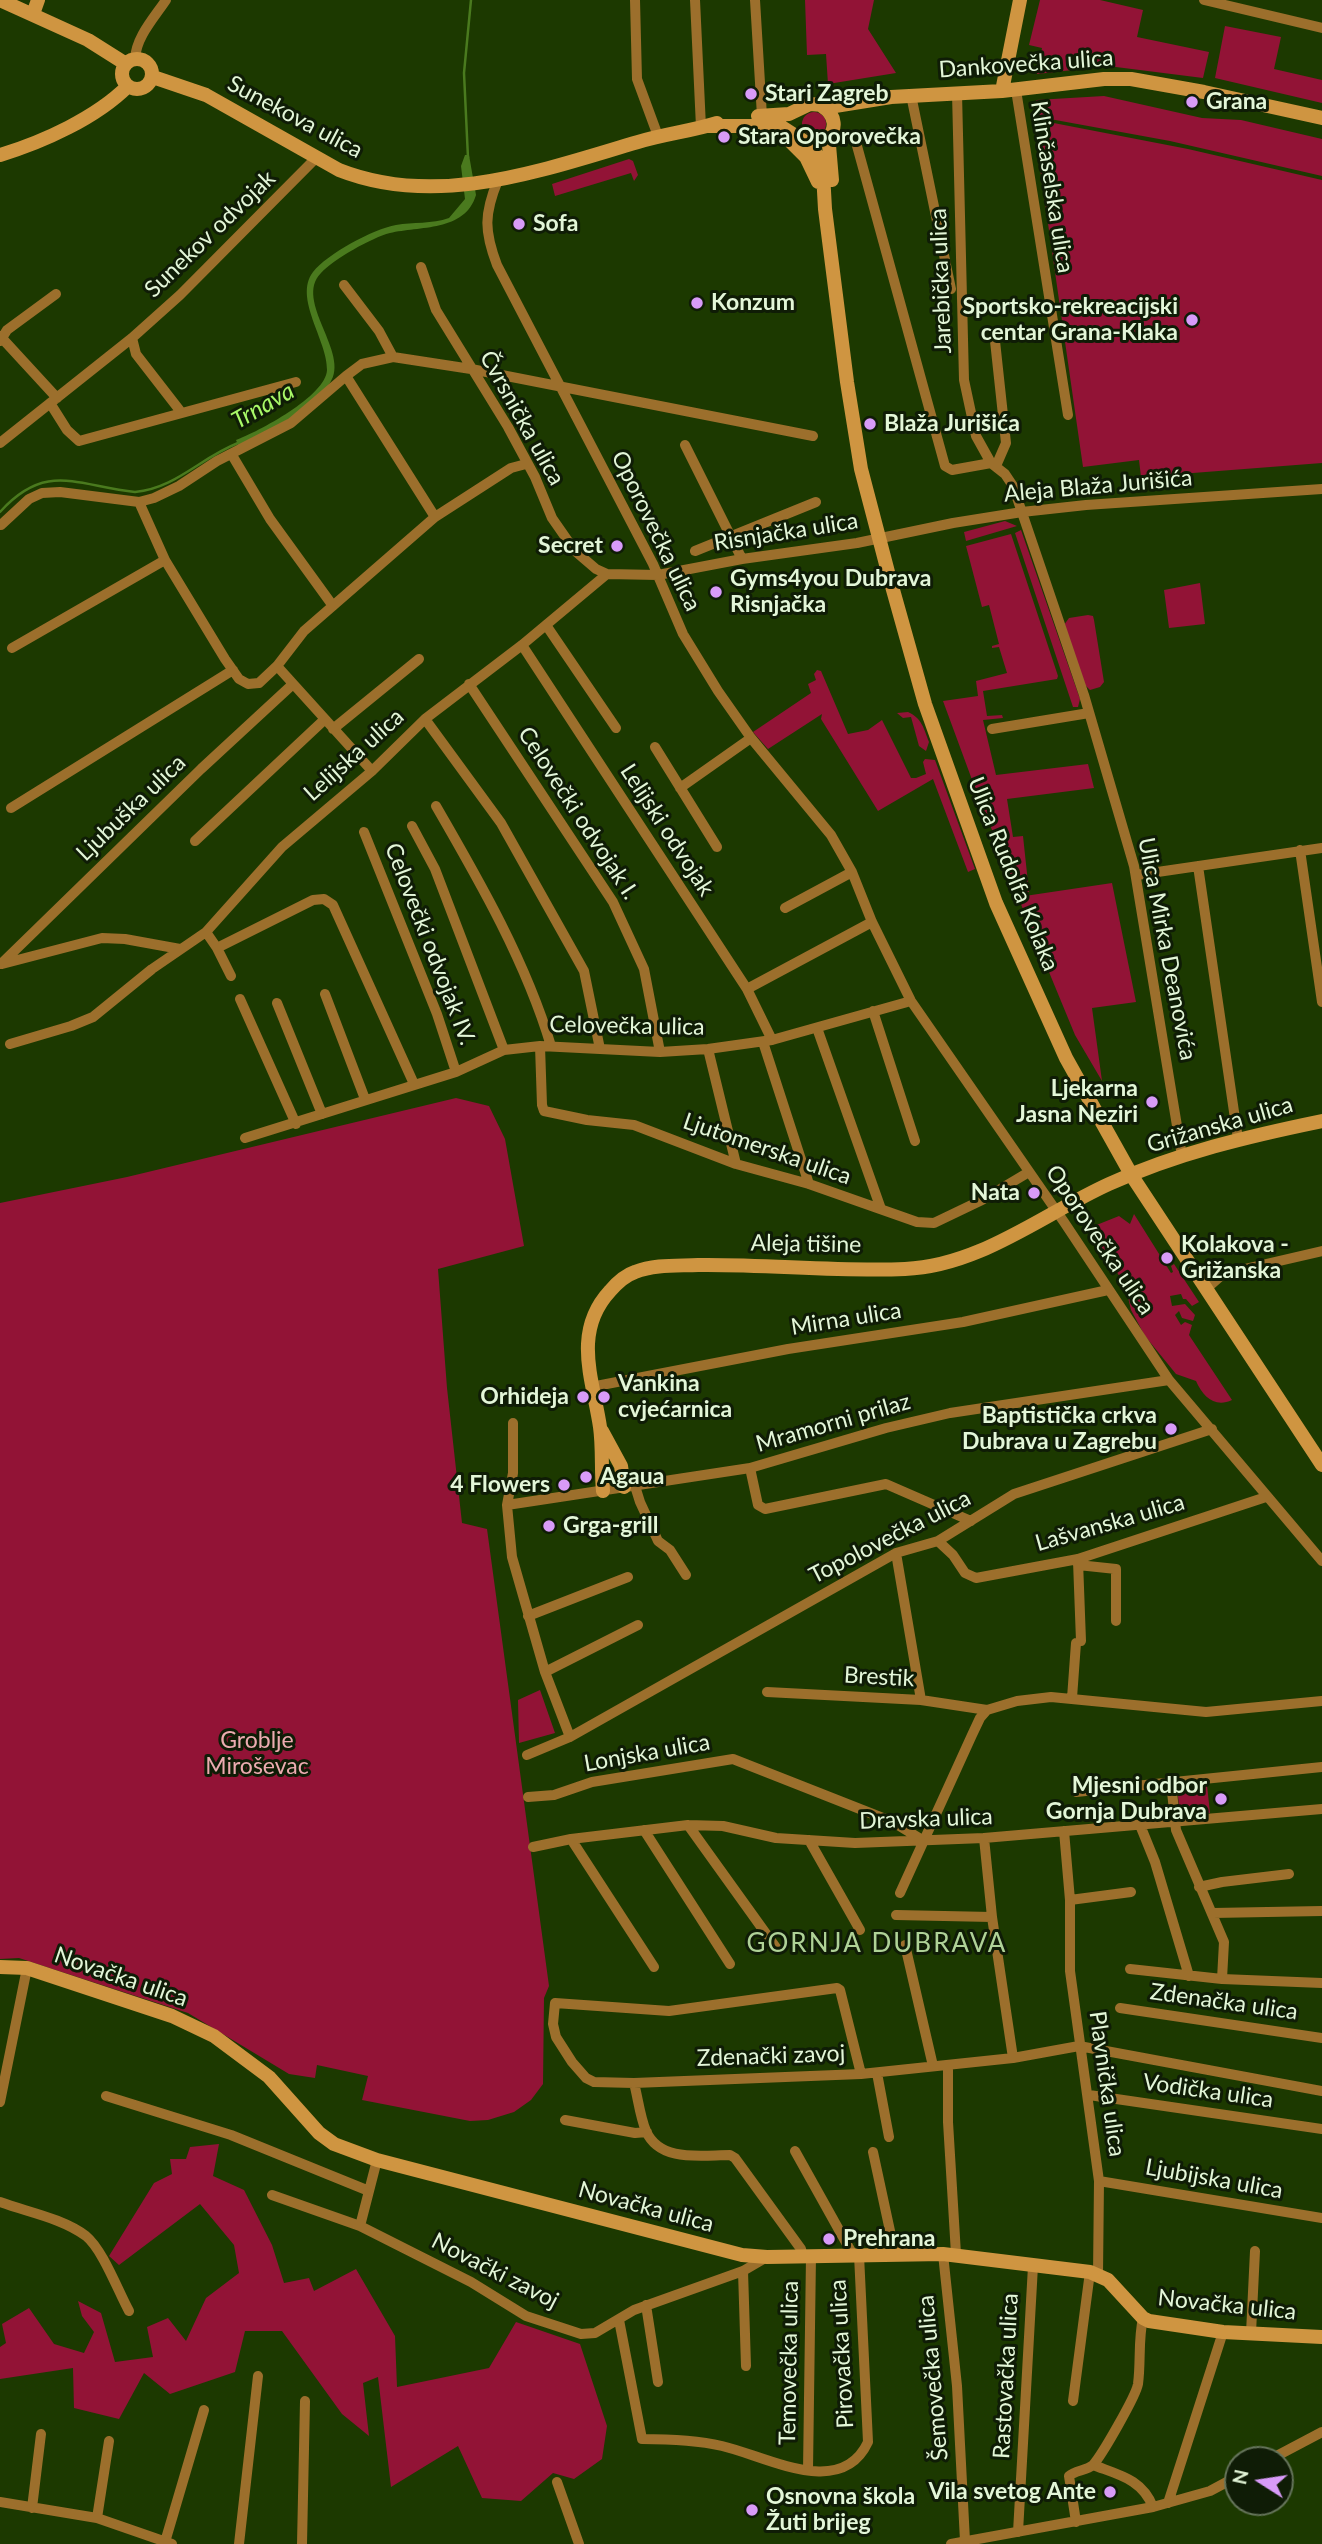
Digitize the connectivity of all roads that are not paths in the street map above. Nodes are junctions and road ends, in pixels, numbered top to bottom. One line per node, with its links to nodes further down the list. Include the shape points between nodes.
1 (0, 0): 9 (main road)
2 (38, 0): 9 (main road)
3 (166, 0): 11 (street)
4 (635, 0): 26 (street, via 637,79)
5 (695, 0): 22 (street)
6 (755, 0): 20 (street)
7 (1020, 0): 14 (main road)
8 (1204, 0): 10 (street)
9 (33, 14): 11 (main road)
10 (1322, 28)
11 (130, 62): 12 (main road, via 149,64); 13 (main road, via 122,73)
12 (153, 77): 13 (main road, via 143,89); 29 (main road, Sunekova ulica, via 206,95)
13 (128, 86): 28 (main road, via 62,130)
14 (1009, 90): 15 (main road, Dankovečka ulica); 21 (main road, Dankovečka ulica, via 1131,79); 47 (street, Klinčaselska ulica)
15 (957, 93): 16 (main road, Dankovečka ulica); 53 (street, Jarebička ulica, via 964,380 976,436)
16 (911, 95): 17 (main road, Dankovečka ulica); 35 (street)
17 (856, 103): 18 (main road, Dankovečka ulica); 24 (main road, via 840,115)
18 (822, 106): 19 (main road, via 810,104); 24 (main road, via 832,115)
19 (800, 110): 20 (main road); 27 (main road, via 794,124)
20 (762, 116): 22 (main road)
21 (1322, 118)
22 (705, 126): 23 (main road); 26 (main road)
23 (748, 126): 27 (main road, via 780,127); 31 (main road, via 785,137 802,152)
24 (832, 131): 27 (main road, via 821,144); 32 (main road, Ulica Rudolfa Kolaka)
25 (854, 135): 53 (street, via 945,466 952,470)
26 (658, 136): 30 (main road)
27 (802, 140): 31 (main road, Ulica Rudolfa Kolaka, via 822,165)
28 (0, 155)
29 (316, 159): 30 (main road, Sunekova ulica, via 389,184 461,185); 37 (street, Sunekov odvojak)
30 (498, 180): 44 (street, Oporovečka ulica, via 487,212 491,250)
31 (825, 201): 32 (main road, Ulica Rudolfa Kolaka)
32 (829, 234): 61 (main road, Ulica Rudolfa Kolaka, via 850,406)
33 (421, 267): 41 (street, Čvrsnička ulica, via 436,310)
34 (344, 285): 40 (street)
35 (951, 289)
36 (56, 294): 38 (street)
37 (132, 338): 45 (street, Sunekov odvojak); 46 (street, via 136,354)
38 (1, 339): 45 (street)
39 (995, 341): 53 (street, via 1006,441)
40 (393, 356): 41 (street); 42 (street, via 371,361)
41 (471, 369): 44 (street); 52 (street, Čvrsnička ulica)
42 (346, 376): 51 (street, via 291,423); 58 (street)
43 (296, 382): 46 (street)
44 (559, 387): 48 (street); 66 (street, Oporovečka ulica)
45 (53, 401): 46 (street, via 67,430 79,441); 49 (street, Sunekov odvojak)
46 (181, 412)
47 (1068, 415)
48 (813, 436)
49 (0, 443)
50 (685, 445): 60 (street)
51 (232, 454): 55 (street, via 179,486); 67 (street, via 270,519)
52 (526, 464): 58 (street, via 511,468); 65 (street, Čvrsnička ulica, via 552,518 575,551)
53 (993, 465): 57 (street, Jarebička ulica, via 1013,486)
54 (1322, 489): 57 (street, Aleja Blaža Jurišića)
55 (139, 502): 59 (street, via 41,493); 64 (street)
56 (816, 502): 60 (street, Risnjačka ulica)
57 (1022, 512): 61 (street, Aleja Blaža Jurišića); 76 (street, Ulica Mirka Deanovića)
58 (435, 517): 67 (street)
59 (2, 525)
60 (731, 535): 62 (street, Risnjačka ulica); 63 (street)
61 (879, 539): 63 (street, Risnjačka ulica); 131 (main road, Ulica Rudolfa Kolaka, via 925,704 996,903 1066,1058)
62 (695, 551)
63 (742, 559): 66 (street, Risnjačka ulica)
64 (165, 560): 70 (street); 73 (street)
65 (607, 574): 66 (street); 68 (street, Lelijska ulica)
66 (658, 575): 82 (street, Oporovečka ulica, via 688,642)
67 (333, 606): 72 (street, via 304,631)
68 (546, 625): 69 (street, Lelijska ulica); 79 (street)
69 (522, 645): 75 (street, Lelijska ulica); 104 (street, Lelijski odvojak)
70 (12, 648)
71 (419, 659): 80 (street)
72 (277, 666): 73 (street, via 259,683 248,684); 74 (street)
73 (233, 670): 87 (street)
74 (293, 684): 78 (street); 102 (street, Ljubuška ulica)
75 (469, 684): 77 (street, Lelijska ulica); 118 (street, Celovečki odvojak I., via 613,902 644,969)
76 (1089, 713): 81 (street); 96 (street, Ulica Mirka Deanovića)
77 (425, 719): 84 (street, Lelijska ulica); 115 (street, via 501,823 584,971)
78 (324, 720): 80 (street); 90 (street)
79 (616, 728)
80 (332, 729): 84 (street)
81 (992, 729)
82 (751, 738): 85 (street); 95 (street, Oporovečka ulica, via 823,825)
83 (655, 747): 85 (street)
84 (372, 771): 99 (street, Lelijska ulica, via 282,847)
85 (680, 788): 91 (street)
86 (436, 806): 114 (street, via 540,1007)
87 (11, 808)
88 (412, 826): 117 (street, via 435,869)
89 (364, 832): 119 (street, Celovečki odvojak IV.)
90 (195, 841)
91 (716, 847)
92 (1322, 848): 93 (street)
93 (1300, 850): 94 (street); 108 (street)
94 (1198, 866): 96 (street); 126 (street)
95 (852, 872): 97 (street); 98 (street, Oporovečka ulica)
96 (1137, 875): 128 (street, Ulica Mirka Deanovića)
97 (785, 908)
98 (872, 922): 104 (street); 107 (street, Oporovečka ulica)
99 (206, 932): 100 (street); 101 (street, Lelijska ulica)
100 (217, 948): 103 (street); 120 (street, via 313,900 324,899 333,905)
101 (180, 949): 102 (street, via 103,938); 113 (street, Lelijska ulica, via 93,1017)
102 (0, 964)
103 (231, 976)
104 (747, 989): 112 (street, Lelijski odvojak)
105 (325, 994): 121 (street)
106 (240, 999): 124 (street)
107 (912, 1001): 110 (street, Celovečka ulica); 130 (street, Oporovečka ulica)
108 (1322, 1002)
109 (277, 1003): 122 (street)
110 (873, 1011): 111 (street, Celovečka ulica); 127 (street)
111 (817, 1028): 112 (street, Celovečka ulica); 133 (street)
112 (768, 1042): 116 (street, Celovečka ulica); 132 (street, Lelijski odvojak)
113 (10, 1044)
114 (546, 1046): 115 (street, Celovečka ulica); 117 (street, Celovečka ulica); 129 (street, Ljutomerska ulica, via 544,1111 634,1125)
115 (600, 1049): 118 (street, Celovečka ulica)
116 (708, 1049): 118 (street, Celovečka ulica); 129 (street)
117 (504, 1050): 119 (street, Celovečka ulica)
118 (660, 1052)
119 (456, 1072): 120 (street, Celovečka ulica)
120 (414, 1084): 121 (street, Celovečka ulica)
121 (365, 1099): 122 (street, Celovečka ulica)
122 (322, 1114): 124 (street, Celovečka ulica)
123 (1322, 1121): 126 (main road, Grižanska ulica)
124 (296, 1124): 125 (street, Celovečka ulica)
125 (245, 1138)
126 (1238, 1139): 128 (main road, Grižanska ulica)
127 (915, 1141)
128 (1182, 1156): 131 (main road, Grižanska ulica)
129 (736, 1164): 132 (street, Ljutomerska ulica)
130 (1030, 1172): 133 (street, Ljutomerska ulica, via 934,1223 916,1223); 134 (street, Oporovečka ulica)
131 (1132, 1176): 134 (main road, Aleja tišine); 136 (main road, Ulica Rudolfa Kolaka)
132 (809, 1184): 133 (street, Ljutomerska ulica)
133 (881, 1209)
134 (1055, 1211): 137 (street, Oporovečka ulica); 139 (main road, Aleja tišine, via 984,1249 924,1267 660,1266 635,1272 611,1290 591,1325 587,1347)
135 (1322, 1251): 136 (street, via 1223,1274)
136 (1206, 1289): 143 (main road, Ulica Rudolfa Kolaka)
137 (1108, 1290): 138 (street, Oporovečka ulica); 139 (street, Mirna ulica, via 963,1322 788,1349)
138 (1169, 1380): 142 (street, Oporovečka ulica); 144 (street, Mramorni prilaz, via 950,1413)
139 (591, 1387): 141 (main road, Aleja tišine)
140 (513, 1423): 148 (street, via 513,1473)
141 (600, 1428): 145 (main road, Aleja tišine); 146 (main road, Aleja tišine)
142 (1212, 1429): 147 (street, Oporovečka ulica); 149 (street, Topolovečka ulica, via 1014,1494)
143 (1322, 1465)
144 (750, 1468): 145 (street, Mramorni prilaz); 149 (street, via 758,1505 765,1509 886,1484)
145 (630, 1487): 146 (street, Mramorni prilaz); 154 (street, via 659,1541)
146 (603, 1491): 148 (street, Mramorni prilaz)
147 (1266, 1497): 152 (street, Oporovečka ulica); 153 (street, Lašvanska ulica)
148 (507, 1504): 156 (street, via 512,1557)
149 (971, 1521): 150 (street, Topolovečka ulica)
150 (938, 1541): 151 (street, Topolovečka ulica); 153 (street, Lašvanska ulica, via 965,1573 976,1578)
151 (896, 1553): 162 (street); 165 (street, Topolovečka ulica)
152 (1322, 1561)
153 (1078, 1562): 157 (street, via 1116,1569); 161 (street, via 1079,1642)
154 (686, 1575)
155 (628, 1577): 156 (street)
156 (528, 1616): 159 (street)
157 (1116, 1621)
158 (638, 1625): 159 (street)
159 (545, 1672): 165 (street)
160 (767, 1692): 162 (street, Brestik)
161 (1072, 1698): 163 (street, Brestik, via 1206,1712); 164 (street, Brestik, via 1017,1700)
162 (921, 1700): 164 (street, Brestik)
163 (1322, 1701)
164 (987, 1710): 180 (street)
165 (570, 1737): 166 (street, Topolovečka ulica)
166 (527, 1755)
167 (1322, 1767): 168 (street)
168 (1171, 1782): 169 (street); 172 (street)
169 (1076, 1792)
170 (528, 1797): 180 (street, Lonjska ulica, via 733,1759 893,1822)
171 (1322, 1809): 172 (street, Dravska ulica)
172 (1174, 1823): 174 (street, Dravska ulica); 183 (street)
173 (688, 1825): 175 (street, Dravska ulica); 179 (street, Dravska ulica); 193 (street)
174 (1140, 1825): 176 (street, Dravska ulica); 199 (street)
175 (644, 1829): 178 (street, Dravska ulica); 194 (street)
176 (1063, 1831): 177 (street, Dravska ulica); 186 (street, Plavnička ulica)
177 (984, 1838): 180 (street, Dravska ulica); 190 (street)
178 (571, 1839): 181 (street, Dravska ulica); 196 (street)
179 (809, 1840): 180 (street, Dravska ulica); 191 (street)
180 (925, 1841): 185 (street)
181 (533, 1847)
182 (1289, 1874): 183 (street)
183 (1199, 1887): 188 (street)
184 (1131, 1892): 186 (street)
185 (901, 1893)
186 (1070, 1900): 204 (street, Plavnička ulica, via 1070,1971)
187 (1321, 1910): 188 (street)
188 (1213, 1913): 200 (street, via 1224,1942)
189 (896, 1915): 190 (street)
190 (992, 1917): 205 (street)
191 (860, 1930)
192 (905, 1945): 207 (street)
193 (777, 1949)
194 (730, 1964)
195 (0, 1967): 197 (main road, Novačka ulica)
196 (654, 1967)
197 (27, 1968): 214 (street); 221 (main road, Novačka ulica, via 172,2016 214,2036 270,2077 318,2133)
198 (1130, 1969): 199 (street)
199 (1189, 1976): 200 (street)
200 (1222, 1979): 201 (street)
201 (1322, 1983)
202 (1120, 2008): 203 (street, Zdenačka ulica)
203 (1322, 2038)
204 (1079, 2046): 205 (street, Zdenački zavoj); 211 (street, Zdenački zavoj); 212 (street, Plavnička ulica)
205 (1013, 2058): 206 (street, Zdenački zavoj)
206 (948, 2065): 207 (street, Zdenački zavoj); 230 (street, Šemovečka ulica)
207 (933, 2066): 208 (street, Zdenački zavoj)
208 (877, 2073): 209 (street, Zdenački zavoj); 218 (street)
209 (861, 2074): 210 (street, Zdenački zavoj); 210 (street, Zdenački zavoj, via 837,1988 669,2011 555,2003 556,2037 586,2078)
210 (634, 2083): 217 (street)
211 (1322, 2091)
212 (1089, 2095): 216 (street, Vodička ulica); 222 (street, Plavnička ulica)
213 (107, 2096): 223 (street, via 231,2135)
214 (0, 2102)
215 (565, 2120): 217 (street)
216 (1322, 2129)
217 (647, 2132): 232 (street, via 673,2154 736,2158)
218 (889, 2137)
219 (795, 2151): 231 (street)
220 (873, 2152): 229 (street)
221 (377, 2160): 223 (street); 233 (main road, Novačka ulica, via 727,2251)
222 (1099, 2181): 226 (street, Ljubijska ulica); 236 (street, Plavnička ulica)
223 (369, 2190): 227 (street)
224 (272, 2195): 227 (street, Novački zavoj)
225 (0, 2202): 238 (street, via 87,2237)
226 (1322, 2218)
227 (360, 2226): 240 (street, Novački zavoj, via 471,2282 526,2316 581,2334 596,2333)
228 (1255, 2251): 242 (street)
229 (895, 2254): 230 (main road, Novačka ulica); 231 (main road, Novačka ulica)
230 (950, 2254): 234 (main road, Novačka ulica); 265 (street, Šemovečka ulica)
231 (856, 2255): 232 (main road, Novačka ulica); 255 (street, Pirovačka ulica, via 868,2442 853,2463 830,2472)
232 (807, 2256): 233 (main road, Novačka ulica); 255 (street, Temovečka ulica)
233 (767, 2257): 235 (street, Novački zavoj)
234 (1033, 2266): 236 (main road, Novačka ulica); 264 (street, Rastovačka ulica)
235 (743, 2271): 237 (street, Novački zavoj); 244 (street)
236 (1094, 2273): 239 (main road, Novačka ulica, via 1117,2288); 248 (street, Plavnička ulica)
237 (646, 2305): 240 (street, Novački zavoj); 246 (street)
238 (129, 2311)
239 (1143, 2318): 241 (main road, Novačka ulica); 254 (street, via 1138,2387)
240 (619, 2320): 255 (street, via 642,2439 692,2440)
241 (1223, 2332): 242 (main road, Novačka ulica); 259 (street)
242 (1251, 2333): 243 (main road, Novačka ulica)
243 (1322, 2337)
244 (747, 2366)
245 (258, 2376): 267 (street)
246 (658, 2382)
247 (305, 2401): 268 (street)
248 (1073, 2401)
249 (204, 2410): 266 (street)
250 (1322, 2432): 253 (street)
251 (41, 2434): 261 (street)
252 (109, 2441): 262 (street)
253 (1294, 2447)
254 (1093, 2465): 260 (street, via 1144,2489); 263 (street, via 1069,2476)
255 (808, 2470)
256 (557, 2482): 269 (street)
257 (1224, 2484): 259 (street)
258 (0, 2502): 261 (street)
259 (1168, 2502): 260 (street)
260 (1153, 2507): 263 (street)
261 (32, 2508): 262 (street)
262 (97, 2518): 266 (street)
263 (1076, 2522): 264 (street)
264 (1018, 2532): 265 (street)
265 (965, 2541): 270 (street)
266 (168, 2543)
267 (239, 2544)
268 (302, 2544)
269 (579, 2544)
270 (951, 2544)

